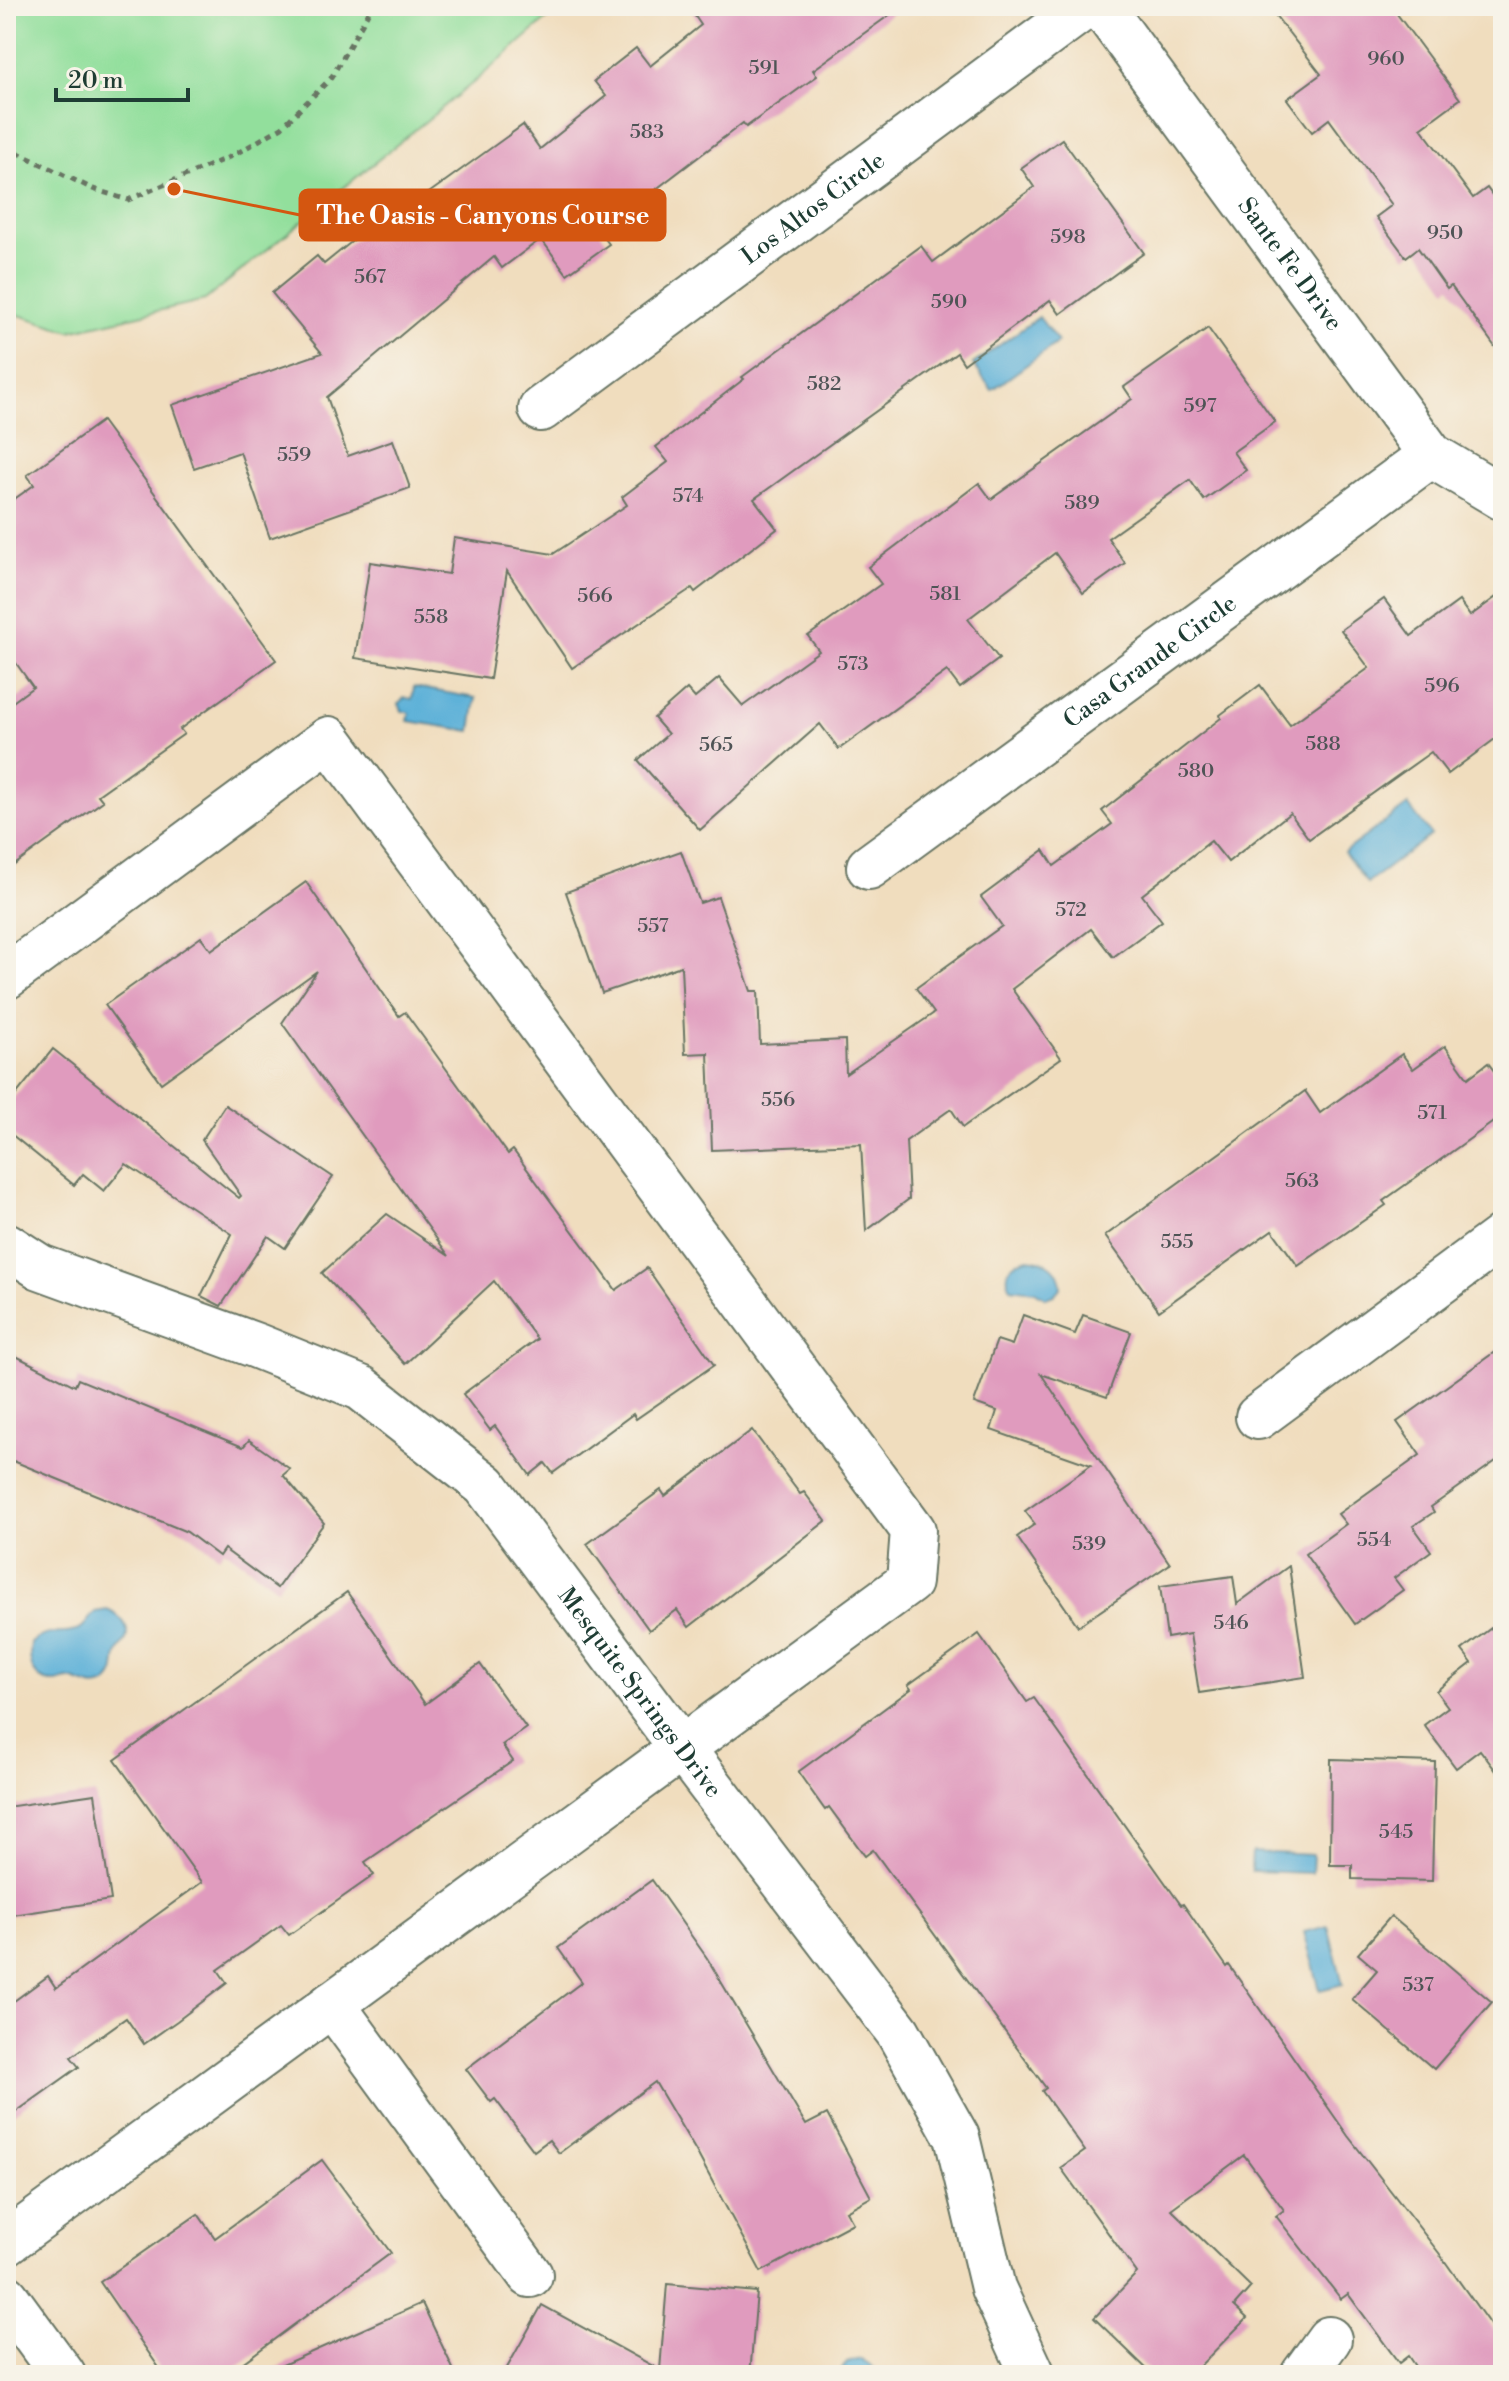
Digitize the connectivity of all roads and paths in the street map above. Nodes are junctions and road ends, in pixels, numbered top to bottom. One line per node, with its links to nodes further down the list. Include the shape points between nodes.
1 (372, 6): 4 (path, via 331,78 282,127 234,155 128,200)
2 (1086, 6): 5 (street, Los Altos Circle)
3 (1101, 6): 6 (street, Sante Fe Drive)
4 (6, 147)
5 (541, 409)
6 (1431, 455): 7 (street, Sante Fe Drive); 8 (street, Casa Grande Circle)
7 (1503, 498)
8 (869, 867)
9 (6, 977): 13 (street, via 329,739 913,1530 909,1582)
10 (1503, 1236): 12 (street)
11 (6, 1245): 13 (street, Mesquite Springs Drive, via 40,1267 361,1388 485,1485)
12 (1258, 1417)
13 (681, 1747): 14 (street); 20 (street, Mesquite Springs Drive, via 898,2032 957,2137 993,2288)
14 (332, 2004): 15 (street); 16 (street)
15 (6, 2243)
16 (530, 2275)
17 (6, 2297): 19 (street)
18 (1329, 2339): 21 (street)
19 (63, 2375)
20 (1033, 2375)
21 (1303, 2375)

